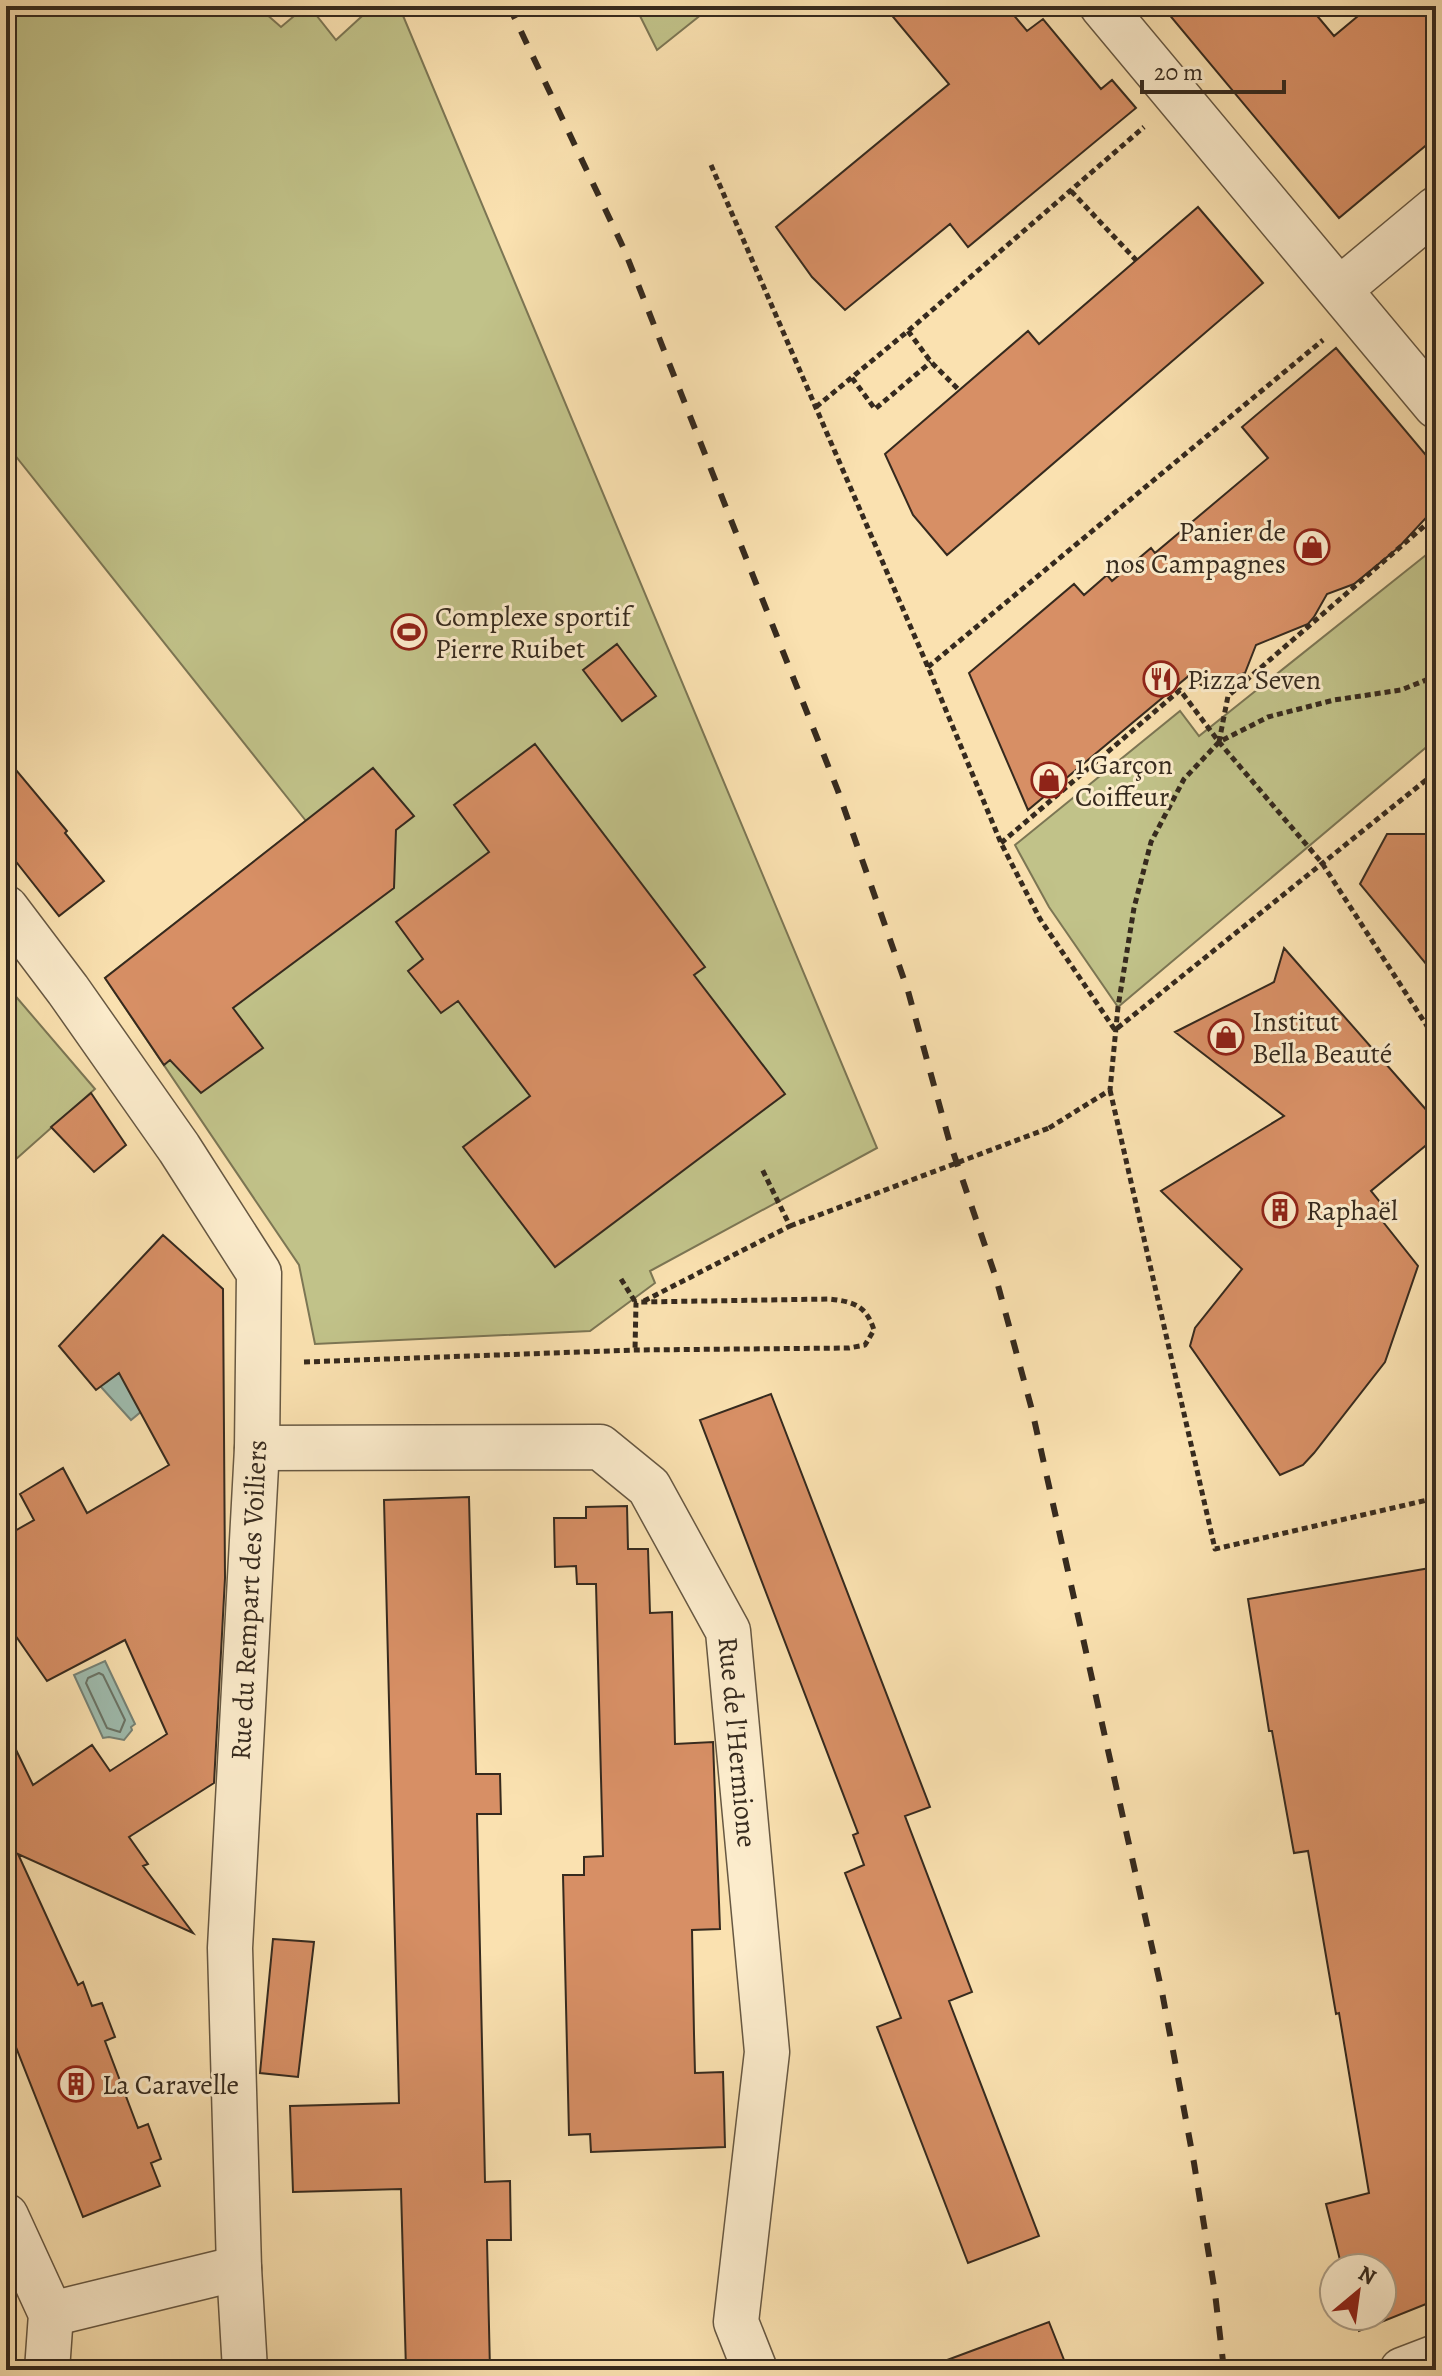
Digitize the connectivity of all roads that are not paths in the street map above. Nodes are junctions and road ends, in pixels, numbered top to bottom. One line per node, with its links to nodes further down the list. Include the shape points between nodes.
1 (1102, 6): 3 (street)
2 (1436, 209): 3 (street)
3 (1349, 300): 4 (street)
4 (1436, 406)
5 (6, 908): 6 (street, Rue du Rempart des Voiliers, via 203,1183 259,1273)
6 (257, 1448): 8 (street, Rue du Rempart des Voiliers, via 230,1948); 13 (street, Rue de l'Hermione, via 600,1447 649,1487 728,1631 767,2052 736,2322)
7 (6, 2216): 9 (street)
8 (239, 2268): 9 (street); 12 (street, Rue du Rempart des Voiliers)
9 (51, 2314): 11 (street)
10 (1436, 2357): 14 (street)
11 (47, 2370)
12 (245, 2370)
13 (755, 2370)
14 (1402, 2370)

